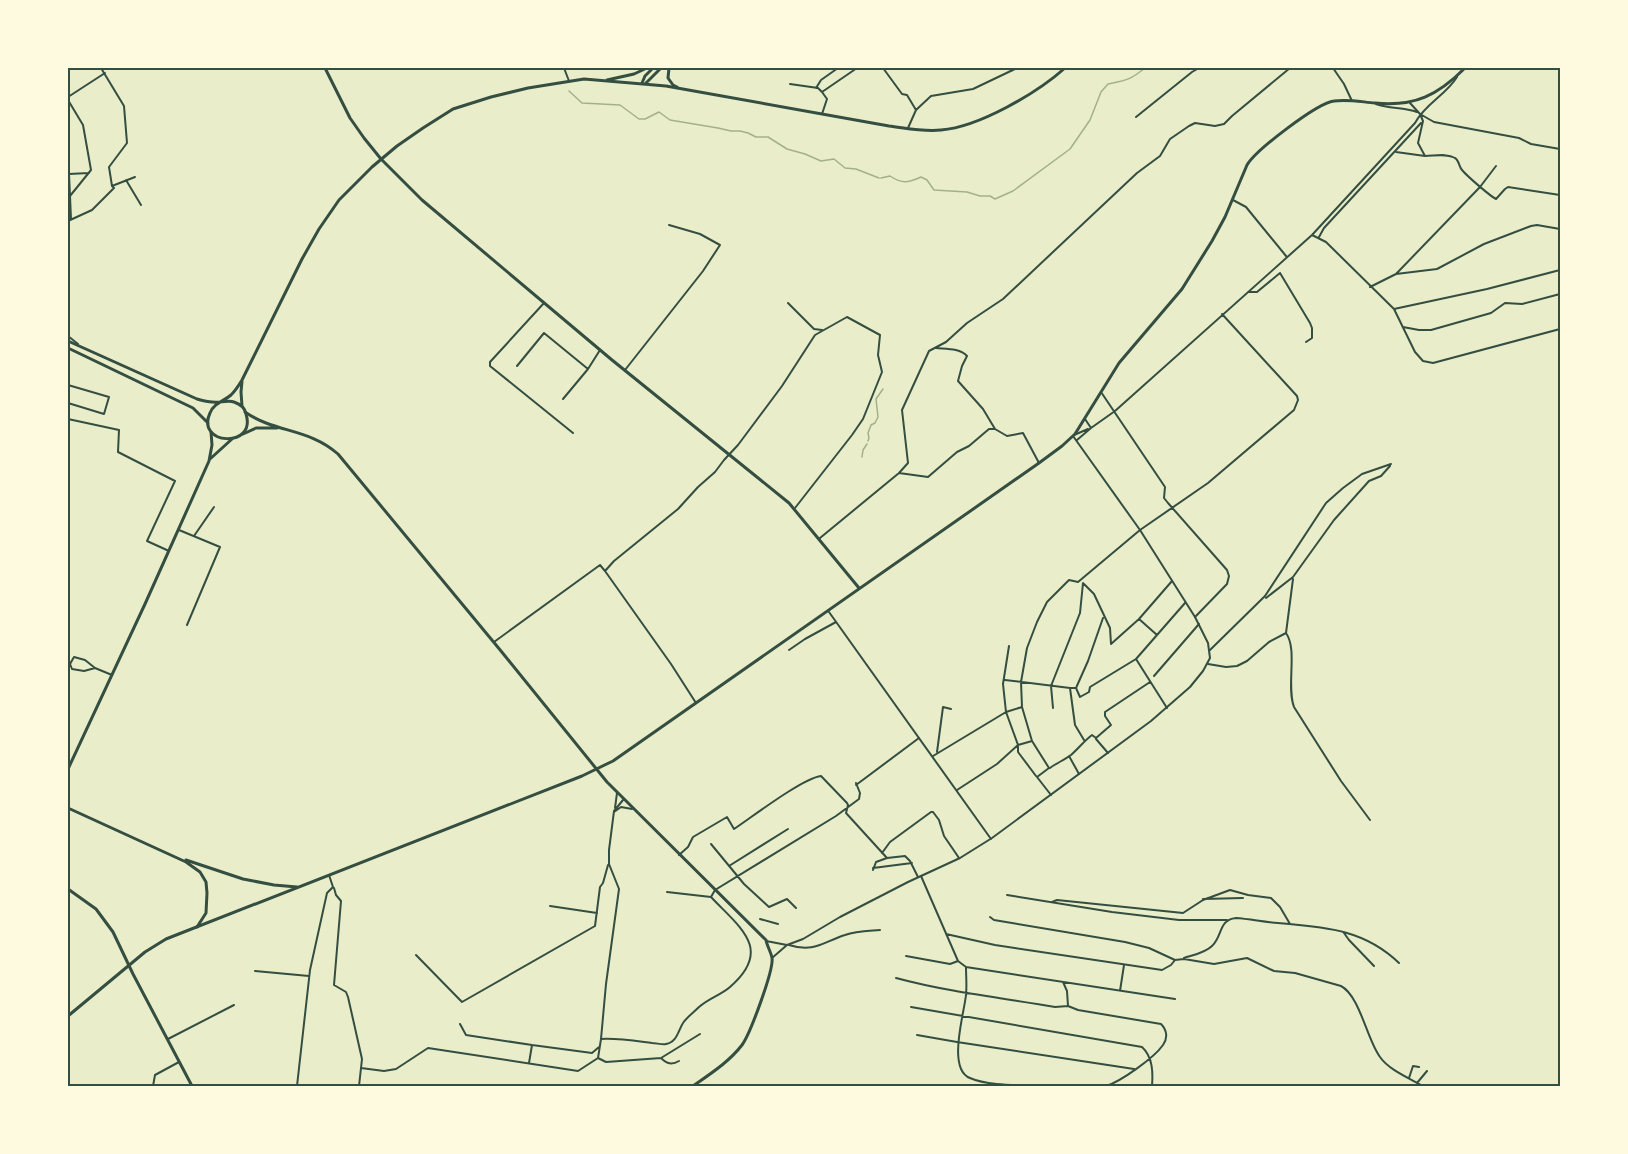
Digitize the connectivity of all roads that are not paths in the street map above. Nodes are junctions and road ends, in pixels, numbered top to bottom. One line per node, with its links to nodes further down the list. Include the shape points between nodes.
1 (100, 68): 17 (street)
2 (325, 68): 39 (main road, via 350,118)
3 (564, 68): 20 (street)
4 (646, 68): 19 (main road)
5 (653, 68): 21 (main road)
6 (661, 68): 21 (main road)
7 (669, 68): 23 (main road, via 669,82)
8 (838, 68): 24 (street)
9 (857, 68): 25 (street)
10 (883, 68): 30 (street)
11 (1017, 68): 30 (street, via 973,89 931,96)
12 (1065, 68): 35 (main road, via 983,118 945,130)
13 (1199, 68): 33 (street)
14 (1290, 68): 72 (street, via 1224,124 1195,123 1170,139 1160,156 1003,299)
15 (1333, 68): 27 (street)
16 (1465, 68): 18 (main road)
17 (105, 73): 26 (street); 44 (street, via 124,106 127,134 127,143 110,167)
18 (1459, 74): 29 (main road, via 1433,94); 31 (street, via 1448,89)
19 (608, 80): 20 (main road); 21 (main road)
20 (569, 81): 39 (main road, via 491,97 453,110)
21 (644, 83): 23 (main road)
22 (790, 84): 24 (street)
23 (679, 88): 32 (main road)
24 (816, 88): 25 (street)
25 (822, 93): 32 (street, via 827,99)
26 (68, 99): 41 (street, via 84,124)
27 (1352, 101): 28 (main road); 48 (main road, via 1323,104 1256,153)
28 (1374, 103): 29 (main road); 31 (street)
29 (1410, 103): 31 (street)
30 (916, 110): 35 (street)
31 (1419, 113): 34 (street); 36 (street, via 1434,122); 53 (street, via 1415,123)
32 (822, 114): 35 (main road)
33 (1136, 117)
34 (1423, 121): 37 (street); 38 (street, via 1418,143)
35 (908, 128)
36 (1560, 149)
37 (1396, 152): 38 (street); 54 (street)
38 (1425, 156): 45 (street, via 1454,157)
39 (381, 159): 61 (main road, via 422,200); 78 (main road, via 339,200 326,219)
40 (1496, 166): 45 (street)
41 (89, 173): 47 (street); 47 (street, via 69,174)
42 (135, 177): 43 (street)
43 (126, 180): 44 (street); 49 (street)
44 (112, 186): 50 (street, via 92,210)
45 (1480, 187): 46 (street, via 1496,199 1508,187); 57 (street)
46 (1560, 195)
47 (70, 196): 50 (street)
48 (1233, 200): 55 (street, via 1246,207); 80 (main road, via 1182,289 1125,355)
49 (141, 206)
50 (69, 220)
51 (669, 225): 77 (street, via 720,245)
52 (1560, 229): 57 (street, via 1531,226 1484,244 1437,269)
53 (1312, 235): 54 (street); 55 (street)
54 (1319, 237): 58 (street)
55 (1286, 256): 59 (street)
56 (1560, 270): 63 (street)
57 (1396, 274): 58 (street)
58 (1369, 287): 63 (street)
59 (1248, 292): 64 (street); 70 (street, via 1257,292 1280,273 1312,328 1312,338)
60 (1560, 294): 65 (street, via 1522,304 1505,303 1491,313 1431,330)
61 (544, 303): 74 (main road); 94 (street, via 490,366)
62 (788, 303): 67 (street, via 814,329)
63 (1394, 309): 65 (street)
64 (1222, 315): 85 (street); 105 (street, via 1298,400 1294,410 1208,483)
65 (1402, 327): 66 (street, via 1419,357 1432,363)
66 (1560, 329)
67 (822, 330): 99 (street); 104 (street, via 847,317 880,335 878,355 882,372 863,419)
68 (68, 336): 73 (street)
69 (68, 342): 73 (main road)
70 (1306, 342)
71 (68, 348): 89 (main road, via 194,408)
72 (936, 348): 92 (street, via 958,350 967,356 958,381); 102 (street, via 929,351 902,410 908,463)
73 (86, 349): 82 (main road, via 197,399)
74 (600, 350): 76 (street); 77 (main road)
75 (517, 366): 76 (street, via 544,333)
76 (588, 369): 81 (street)
77 (625, 370): 99 (main road)
78 (242, 380): 82 (main road); 84 (main road)
79 (68, 385): 83 (street, via 109,397 104,414)
80 (1101, 392): 85 (street); 88 (main road)
81 (563, 399)
82 (220, 402): 84 (main road, via 232,401); 89 (main road, via 210,413)
83 (68, 403)
84 (242, 406): 86 (main road)
85 (1115, 411): 91 (street); 105 (street, via 1165,487 1164,498)
86 (246, 412): 90 (main road); 95 (main road, via 247,424)
87 (68, 419): 110 (street, via 119,430 118,452 175,481 147,541)
88 (1085, 419): 91 (street); 96 (main road)
89 (209, 425): 93 (main road)
90 (282, 428): 95 (main road, via 256,428); 128 (main road, via 314,438 338,454)
91 (1091, 428): 96 (street); 98 (street)
92 (995, 429): 101 (street, via 1007,436 1023,433); 102 (street, via 989,429 928,477)
93 (211, 430): 97 (main road, via 220,438); 100 (main road)
94 (573, 433)
95 (241, 435): 97 (main road)
96 (1073, 436): 98 (street); 101 (main road)
97 (232, 439): 100 (main road)
98 (1077, 440): 107 (street)
99 (729, 455): 104 (main road); 111 (street, via 683,505)
100 (209, 461): 106 (main road)
101 (1039, 463): 116 (main road)
102 (899, 473): 109 (street)
103 (214, 507): 108 (street)
104 (795, 508): 109 (main road)
105 (1172, 508): 107 (street); 121 (street, via 1229,576 1227,584)
106 (178, 529): 108 (street); 110 (main road)
107 (1140, 531): 113 (street); 114 (street)
108 (194, 536): 125 (street, via 220,547)
109 (820, 538): 116 (main road)
110 (169, 550): 135 (main road)
111 (606, 571): 128 (street, via 600,565); 143 (street)
112 (1293, 577): 118 (street); 118 (street, via 1334,520 1370,481 1392,464 1362,474 1326,503); 126 (street)
113 (1172, 581): 117 (street); 122 (street)
114 (1078, 582): 115 (street); 138 (street, via 1069,580 1047,602 1027,648)
115 (1083, 583): 120 (street, via 1094,594); 140 (street, via 1080,613)
116 (859, 588): 119 (main road)
117 (1186, 603): 121 (street); 127 (street)
118 (1260, 603): 131 (street)
119 (828, 610): 123 (street); 143 (main road)
120 (1103, 616): 122 (street, via 1110,628 1111,644); 142 (street)
121 (1195, 617): 124 (street)
122 (1139, 619): 127 (street)
123 (836, 622): 130 (street); 149 (street)
124 (1199, 624): 131 (street); 136 (street)
125 (187, 625)
126 (1286, 633): 133 (street, via 1238,666); 172 (street, via 1294,707)
127 (1157, 635): 132 (street)
128 (494, 642): 160 (main road)
129 (1009, 646): 137 (street)
130 (789, 650)
131 (1210, 650): 133 (street)
132 (1136, 659): 139 (street); 142 (street, via 1080,697)
133 (1208, 664): 146 (street)
134 (95, 668): 134 (street, via 84,671 72,669 70,664 74,657); 135 (street)
135 (112, 675): 159 (main road)
136 (1154, 676)
137 (1004, 680): 138 (street); 148 (street)
138 (1021, 682): 140 (street); 144 (street)
139 (1150, 682): 146 (street); 150 (street, via 1105,712 1111,725)
140 (1051, 686): 141 (street); 145 (street)
141 (1070, 688): 142 (street); 151 (street, via 1075,725)
142 (1076, 688)
143 (696, 703): 160 (main road)
144 (1022, 707): 148 (street); 152 (street)
145 (1053, 708)
146 (1167, 708): 155 (street)
147 (951, 709): 154 (street, via 943,707)
148 (1006, 712): 153 (street); 154 (street)
149 (920, 738): 156 (street); 170 (street, via 856,784 860,798)
150 (1096, 738): 151 (street, via 1092,735); 155 (street)
151 (1084, 740): 157 (street)
152 (1032, 741): 153 (street); 158 (street)
153 (1018, 745): 162 (street, via 1018,752); 163 (street)
154 (937, 752): 156 (street)
155 (1108, 753): 161 (street)
156 (933, 756): 163 (street)
157 (1069, 756): 158 (street); 161 (street)
158 (1049, 768): 162 (street)
159 (68, 769)
160 (597, 769): 164 (main road); 184 (main road)
161 (1079, 774): 165 (street)
162 (1037, 777): 165 (street)
163 (957, 790): 174 (street)
164 (617, 793): 166 (main road); 168 (street)
165 (1051, 795): 174 (street)
166 (623, 800): 168 (street); 169 (main road)
167 (68, 808): 178 (main road)
168 (615, 809): 171 (street)
169 (632, 809): 171 (street, via 621,807); 177 (main road)
170 (846, 809): 176 (street); 177 (street, via 847,803 821,776 813,777 734,829 727,817 693,837); 185 (street)
171 (613, 814): 182 (street)
172 (1370, 820)
173 (788, 829): 183 (street)
174 (991, 839): 180 (street)
175 (711, 844): 183 (street)
176 (882, 854): 179 (street); 180 (street, via 890,842 933,812)
177 (680, 855): 190 (main road)
178 (174, 856): 187 (main road, via 243,879); 205 (main road, via 194,866 206,879 206,913)
179 (887, 858): 181 (street, via 906,856); 181 (street, via 876,862 873,869)
180 (959, 858): 186 (street)
181 (912, 863): 186 (street)
182 (609, 864): 199 (street, via 600,887); 238 (street, via 619,889)
183 (729, 866): 185 (street)
184 (328, 875): 187 (main road); 188 (street)
185 (738, 876): 190 (street); 198 (street, via 769,908 787,900)
186 (919, 876): 208 (street); 210 (street)
187 (297, 887): 205 (main road)
188 (333, 887): 223 (street, via 327,893); 249 (street, via 340,902 334,985 348,997)
189 (68, 889): 218 (main road, via 102,916)
190 (715, 891): 193 (street); 209 (main road)
191 (667, 892): 193 (street)
192 (1007, 895): 196 (street)
193 (711, 897): 238 (street, via 751,944 749,963 735,982 700,1006 682,1025 677,1038 666,1044)
194 (1243, 898): 195 (street)
195 (1203, 899)
196 (1052, 902): 202 (street, via 1179,920); 204 (street, via 1183,914 1203,900 1230,890 1271,898)
197 (550, 906): 199 (street)
198 (796, 908)
199 (597, 913): 211 (street, via 595,926 462,1002)
200 (990, 917): 215 (street, via 1125,942)
201 (760, 919): 203 (street)
202 (1228, 920): 204 (street); 214 (street, via 1206,951)
203 (778, 924)
204 (1290, 924): 207 (street)
205 (197, 927): 218 (main road, via 157,944)
206 (880, 930): 210 (street, via 847,934 817,947)
207 (1344, 933): 217 (street, via 1366,939); 220 (street)
208 (946, 934): 216 (street); 219 (street)
209 (766, 941): 210 (street); 213 (main road)
210 (788, 945): 213 (street)
211 (416, 955)
212 (906, 956): 216 (street, via 950,964)
213 (772, 958): 258 (main road, via 745,1041)
214 (1184, 959): 215 (street); 252 (street, via 1214,964 1246,958 1272,970 1341,986 1359,1011 1379,1056)
215 (1175, 960): 219 (street, via 1162,970)
216 (958, 961): 221 (street)
217 (1399, 963)
218 (129, 965): 232 (main road); 237 (main road)
219 (1124, 965): 226 (street)
220 (1374, 966)
221 (966, 967): 225 (street); 227 (street)
222 (255, 971): 223 (street)
223 (309, 976): 256 (street)
224 (896, 978): 227 (street)
225 (1063, 982): 226 (street); 230 (street)
226 (1120, 991): 228 (street)
227 (967, 992): 230 (street); 233 (street)
228 (1174, 999)
229 (234, 1005): 237 (street)
230 (1068, 1006): 244 (street, via 1161,1024 1167,1036)
231 (911, 1007): 233 (street)
232 (68, 1016)
233 (963, 1017): 239 (street); 244 (street, via 1142,1047)
234 (460, 1024): 240 (street, via 466,1035)
235 (700, 1034): 243 (street)
236 (917, 1035): 239 (street)
237 (168, 1039): 246 (main road)
238 (602, 1039): 241 (street)
239 (957, 1042): 250 (street); 259 (street, via 960,1068 969,1078)
240 (532, 1046): 241 (street, via 592,1053); 247 (street)
241 (600, 1046): 242 (street)
242 (598, 1058): 243 (street, via 606,1062); 247 (street, via 578,1071)
243 (661, 1058): 245 (street, via 666,1063)
244 (1150, 1058): 250 (street); 263 (street)
245 (679, 1061)
246 (179, 1062): 254 (street, via 155,1075); 255 (main road)
247 (529, 1064): 249 (street, via 428,1048 396,1069)
248 (1419, 1067): 252 (street, via 1413,1066)
249 (361, 1068): 257 (street)
250 (1134, 1069): 262 (street)
251 (1427, 1071): 253 (street)
252 (1409, 1078): 253 (street)
253 (1417, 1083): 264 (street)
254 (153, 1086)
255 (192, 1086)
256 (297, 1086)
257 (359, 1086)
258 (693, 1086)
259 (1040, 1086)
260 (1076, 1086): 261 (street)
261 (1088, 1086)
262 (1106, 1086)
263 (1152, 1086)
264 (1423, 1086)

